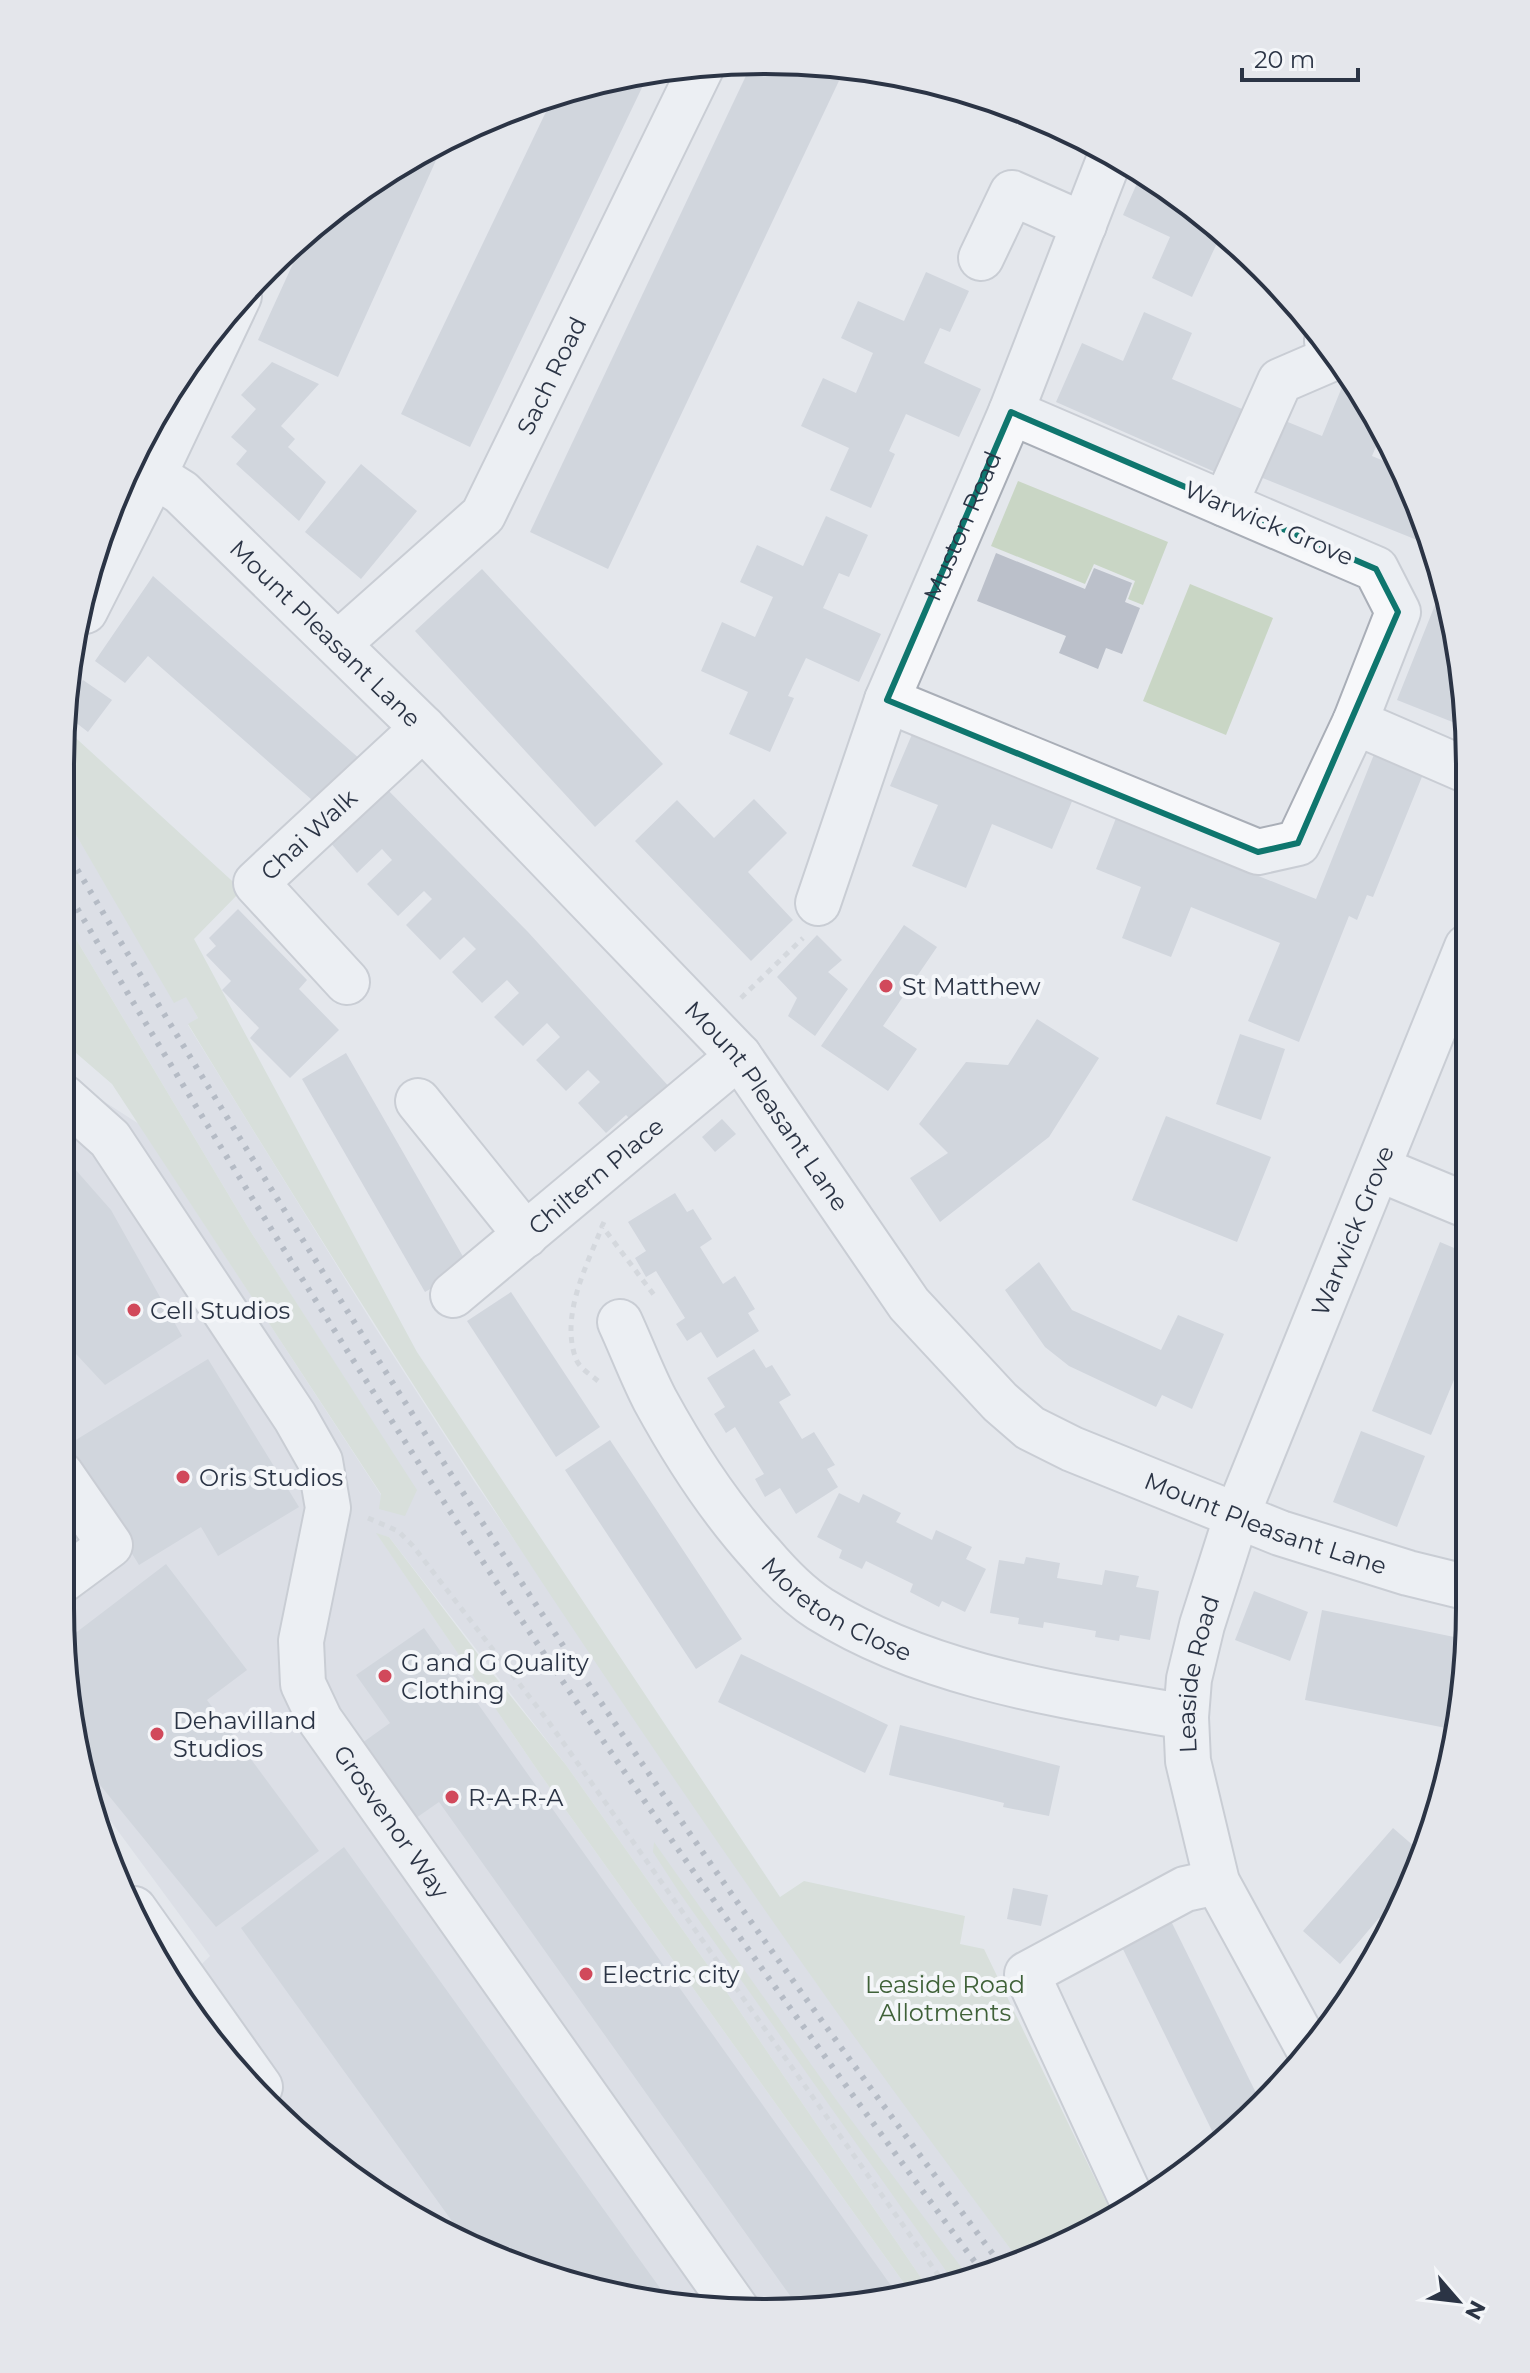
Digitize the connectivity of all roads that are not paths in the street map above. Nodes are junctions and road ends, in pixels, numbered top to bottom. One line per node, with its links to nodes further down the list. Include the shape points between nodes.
1 (696, 78): 11 (street, Sach Road, via 483,515)
2 (1107, 165): 3 (street, Muston Road)
3 (1084, 225): 4 (street, via 1012,193); 7 (street, Muston Road)
4 (981, 258)
5 (215, 347): 8 (street)
6 (1326, 361): 9 (street, via 1280,381)
7 (1011, 412): 9 (street, Warwick Grove); 12 (street, Muston Road)
8 (154, 475): 10 (street); 11 (street, Mount Pleasant Lane, via 181,492)
9 (1225, 504): 13 (street, Warwick Grove, via 1376,569 1398,612)
10 (98, 584)
11 (339, 643): 14 (street, Mount Pleasant Lane)
12 (887, 700): 13 (street, Warwick Grove, via 1258,852 1298,843); 16 (street, Muston Road)
13 (1355, 722): 15 (street)
14 (423, 728): 18 (street, Chai Walk, via 256,883); 19 (street, Mount Pleasant Lane)
15 (1456, 766)
16 (818, 903)
17 (1456, 975): 22 (street, Warwick Grove)
18 (347, 982)
19 (725, 1041): 24 (street, Chiltern Place); 28 (street, Mount Pleasant Lane, via 909,1304 1000,1402 1030,1428 1072,1449)
20 (418, 1101): 24 (street)
21 (74, 1107): 37 (street, Grosvenor Way, via 110,1139 320,1461 328,1508 301,1641 303,1684 320,1720)
22 (1379, 1169): 23 (street); 28 (street, Warwick Grove)
23 (1456, 1201)
24 (526, 1235): 25 (street, Chiltern Place)
25 (453, 1295)
26 (620, 1322): 31 (street, Moreton Close, via 655,1399 712,1494 781,1577 818,1608 882,1643 956,1668 1063,1695)
27 (74, 1493): 29 (street, via 110,1545)
28 (1237, 1515): 30 (street, Mount Pleasant Lane); 31 (street, Leaside Road, via 1202,1625)
29 (74, 1572)
30 (1456, 1585)
31 (1186, 1717): 32 (street, Leaside Road, via 1188,1761)
32 (1217, 1882): 34 (street, Leaside Road); 36 (street, via 1185,1889 1027,1974)
33 (174, 1965): 35 (street)
34 (1304, 2041)
35 (234, 2050)
36 (1129, 2195)
37 (729, 2298)

